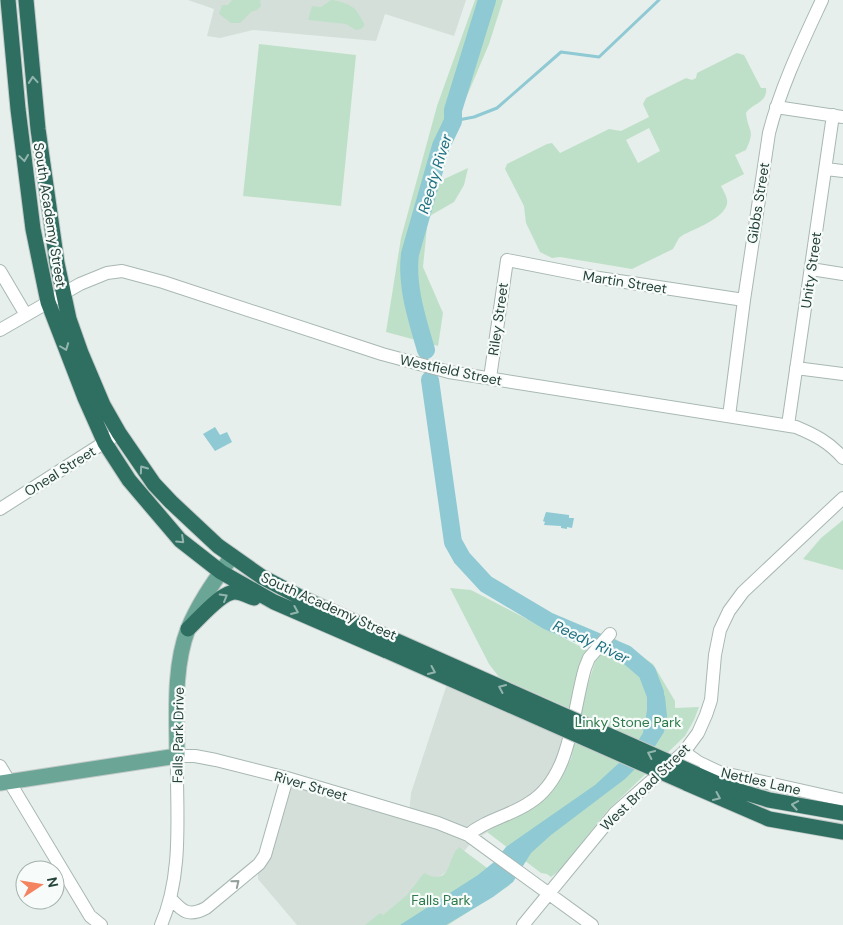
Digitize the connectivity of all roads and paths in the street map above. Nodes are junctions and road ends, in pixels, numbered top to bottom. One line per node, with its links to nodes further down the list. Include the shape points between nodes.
1 (8, 0): 14 (highway, South Academy Street, one-way to 14, via 32,220)
2 (26, 0): 12 (highway, South Academy Street, one-way to 2, via 43,171)
3 (822, 0): 4 (street, Gibbs Street)
4 (776, 107): 5 (street); 13 (street, Gibbs Street, via 769,132)
5 (838, 116): 6 (street, Unity Street)
6 (826, 169): 7 (street); 9 (street, Unity Street)
7 (843, 171)
8 (508, 260): 13 (street, Martin Street); 19 (street, Riley Street)
9 (811, 269): 11 (street); 17 (street, Unity Street)
10 (0, 271): 15 (street)
11 (843, 274)
12 (63, 293): 14 (street, Westfield Street); 19 (street, Westfield Street, via 95,277 122,271 408,362); 22 (highway, South Academy Street, via 81,353)
13 (744, 300): 20 (street, Gibbs Street)
14 (48, 302): 15 (street, Westfield Street); 23 (highway, South Academy Street, one-way to 23)
15 (26, 315): 16 (street, Westfield Street)
16 (0, 330)
17 (796, 368): 18 (street); 21 (street, Unity Street)
18 (843, 374)
19 (490, 378): 20 (street, Westfield Street)
20 (729, 416): 21 (street, Westfield Street)
21 (788, 425): 24 (street, Westfield Street, via 820,437)
22 (119, 434): 23 (street, Oneal Street); 27 (highway, South Academy Street, one-way to 22, via 192,523 154,484)
23 (105, 442): 26 (street, Oneal Street); 28 (highway, South Academy Street, one-way to 28, via 129,480 180,540)
24 (841, 453)
25 (843, 498): 33 (street, West Broad Street, via 743,592 729,611 720,630 706,716)
26 (0, 509)
27 (232, 556): 28 (main road, Falls Park Drive); 32 (highway, South Academy Street, via 260,576)
28 (221, 572): 29 (highway, South Academy Street); 30 (main road, Falls Park Drive, via 199,605)
29 (274, 602): 30 (highway, one-way to 29, via 226,594 239,593); 32 (highway, South Academy Street, one-way to 32)
30 (188, 629): 34 (main road, Falls Park Drive, via 180,662)
31 (610, 634): 42 (street, via 589,658 563,758 548,787 530,803 476,828)
32 (388, 644): 37 (highway, South Academy Street, bridge)
33 (684, 752): 39 (street, Nettles Lane, via 718,772); 43 (street, West Broad Street, via 614,812)
34 (176, 756): 36 (street, River Street, via 216,760); 38 (main road, River Street); 44 (street, Falls Park Drive, via 176,858)
35 (0, 766): 38 (street)
36 (287, 778): 42 (street, River Street); 44 (street, one-way to 36, via 185,912 198,912 263,860)
37 (691, 778): 40 (highway, South Academy Street, one-way to 37, via 769,800); 41 (highway, South Academy Street, one-way to 41, via 768,819)
38 (4, 782): 45 (street, via 90,916)
39 (843, 800)
40 (843, 814)
41 (843, 832)
42 (468, 835): 43 (street, River Street)
43 (548, 894): 47 (street, West Broad Street); 48 (street, River Street)
44 (171, 899): 46 (street, Falls Park Drive)
45 (101, 925)
46 (161, 925)
47 (523, 925)
48 (592, 925)

